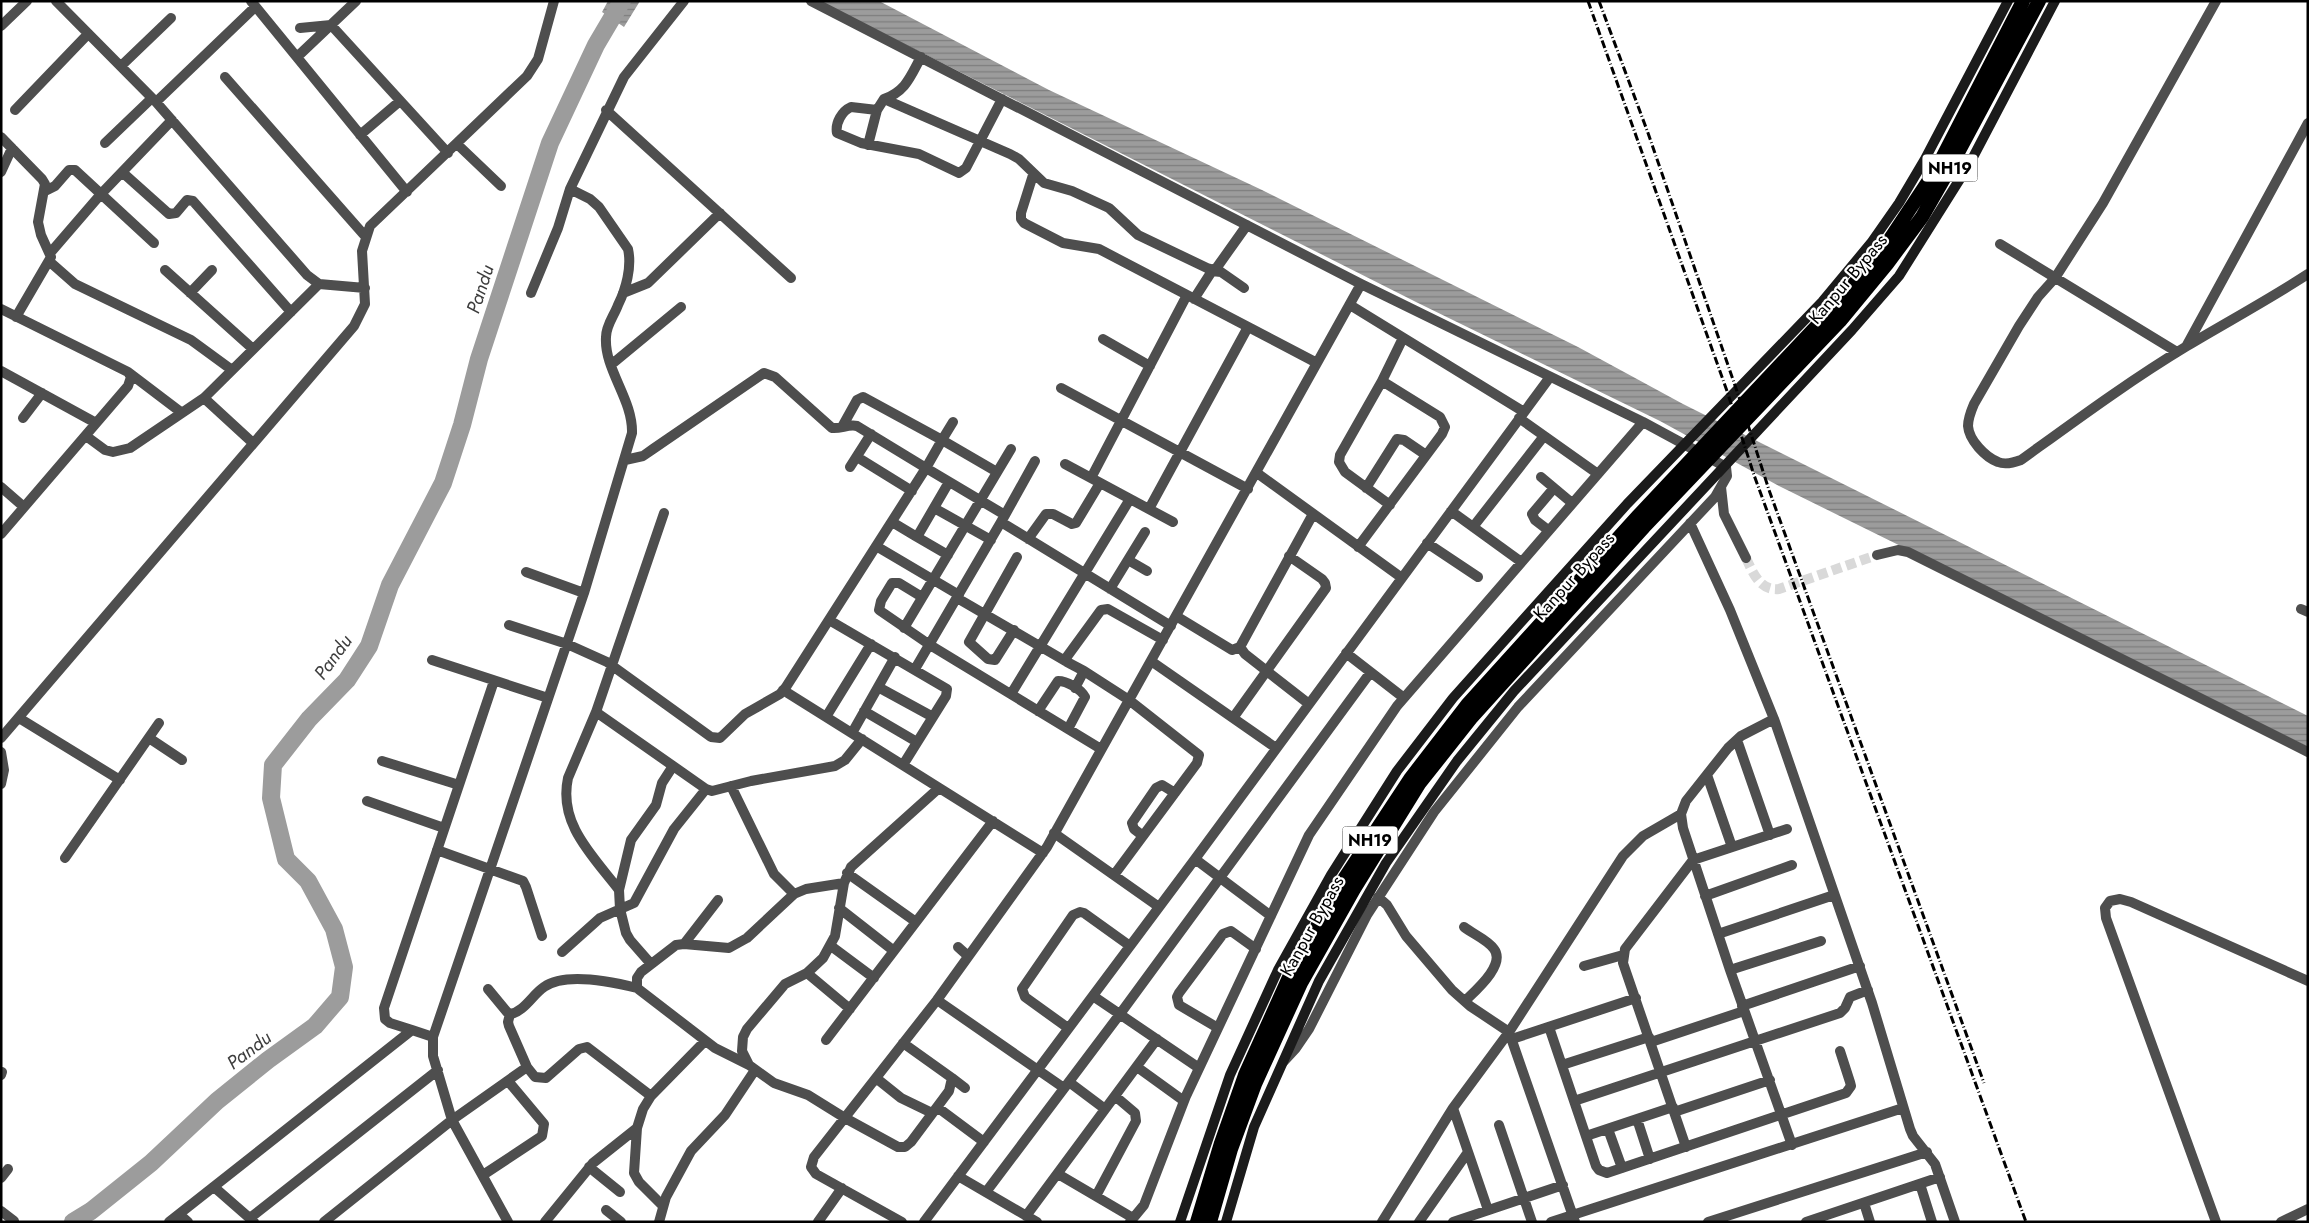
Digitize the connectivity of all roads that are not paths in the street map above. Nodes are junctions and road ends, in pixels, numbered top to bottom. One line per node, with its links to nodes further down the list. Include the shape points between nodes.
1 (27, 1): 15 (street)
2 (56, 1): 17 (street)
3 (356, 1): 14 (street)
4 (554, 1): 35 (street, via 538,59 528,76)
5 (684, 1): 27 (street, via 629,70)
6 (812, 1): 19 (street)
7 (2008, 1): 68 (main road, via 1899,203)
8 (2024, 1): 68 (highway, Kanpur Bypass / NH19, via 1937,168 1882,251)
9 (2039, 1): 386 (highway, Kanpur Bypass / NH19, via 1922,217 1887,264 1840,321 1644,526 1472,717 1419,784 1300,983 1255,1084 1231,1149)
10 (2055, 1): 303 (main road, via 1970,163 1899,276 1514,691 1457,761 1386,863 1319,981)
11 (2216, 1): 57 (street, via 2103,203)
12 (253, 4): 18 (street); 24 (street)
13 (170, 18): 20 (street)
14 (331, 25): 16 (street); 18 (street); 25 (street)
15 (1, 26)
16 (300, 28)
17 (88, 34): 20 (street); 26 (street)
18 (296, 57): 31 (street)
19 (920, 57): 22 (street); 23 (street, via 904,87 894,96)
20 (121, 66): 24 (street)
21 (225, 76): 49 (street)
22 (1002, 98): 33 (street); 48 (street)
23 (884, 99): 28 (street); 33 (street)
24 (154, 100): 29 (street); 34 (street)
25 (400, 101): 31 (street); 38 (street)
26 (16, 110)
27 (606, 110): 43 (street); 47 (street)
28 (877, 110): 36 (street); 36 (street, via 851,107 844,111 836,126 840,136)
29 (172, 120): 40 (street); 58 (street, via 307,275)
30 (2308, 123): 75 (street)
31 (360, 135): 45 (street)
32 (1, 137): 37 (street)
33 (981, 140): 36 (street, via 966,168 959,173 919,154); 41 (street, via 1019,159)
34 (106, 143)
35 (457, 144): 38 (street); 42 (street)
36 (868, 145)
37 (12, 148): 39 (street); 44 (street, via 42,179)
38 (448, 153): 45 (street)
39 (1, 172)
40 (122, 172): 46 (street); 70 (street, via 169,214 176,212 187,200 193,201)
41 (1034, 175): 48 (street, via 1044,183 1072,191 1109,208 1138,235 1215,270); 65 (street, via 1021,213 1024,223 1063,243 1099,249)
42 (501, 186)
43 (570, 189): 63 (street); 64 (street, via 599,206 628,249 629,263)
44 (45, 191): 46 (street, via 72,169); 52 (street, via 38,222)
45 (407, 192): 49 (street, via 370,226)
46 (101, 194): 50 (street); 52 (street)
47 (720, 213): 56 (street); 64 (street, via 648,283)
48 (1248, 225): 59 (street)
49 (365, 236): 60 (street)
50 (154, 243)
51 (2000, 244): 57 (street)
52 (50, 257): 71 (street); 81 (street, via 75,284 190,340)
53 (165, 270): 62 (street)
54 (212, 270): 62 (street)
55 (2308, 274): 75 (street)
56 (791, 278)
57 (2055, 278): 77 (street); 77 (street, via 2038,297 2020,326 1969,417 1968,428 1974,442 1998,462 2009,464 2021,460)
58 (320, 284): 60 (street); 70 (street)
59 (1361, 284): 66 (street); 84 (street)
60 (364, 288): 101 (street, via 365,304 354,326)
61 (1244, 288): 65 (street, via 1221,272 1212,271)
62 (190, 293): 76 (street)
63 (531, 293)
64 (623, 293): 79 (street, via 607,328 606,344)
65 (1190, 297): 72 (street); 80 (street)
66 (1350, 305): 73 (street); 78 (street)
67 (681, 307): 79 (street)
68 (1825, 307): 384 (main road, via 1627,504 1453,698 1396,771 1331,875 1285,957 1230,1075); 385 (highway, Kanpur Bypass / NH19, via 1467,705 1410,780 1342,882 1291,973 1245,1075)
69 (1, 308): 71 (street)
70 (291, 312): 76 (street)
71 (16, 317): 83 (street)
72 (1248, 327): 78 (street); 103 (street)
73 (1404, 338): 85 (street); 90 (street)
74 (1102, 339): 80 (street)
75 (2187, 346): 77 (street)
76 (253, 349): 81 (street)
77 (2177, 352)
78 (1318, 363): 112 (street)
79 (612, 364): 106 (street, via 632,423)
80 (1150, 366): 92 (street)
81 (232, 370): 88 (street)
82 (1, 372): 87 (street)
83 (128, 372): 89 (street); 95 (street, via 131,377 128,386)
84 (1550, 377): 90 (street); 94 (street)
85 (1382, 382): 104 (street, via 1444,422 1442,434); 120 (street, via 1340,455 1339,462 1345,472)
86 (1061, 388): 92 (street)
87 (42, 393): 91 (street); 95 (street)
88 (204, 398): 89 (street); 101 (street)
89 (182, 414): 98 (street, via 121,451 105,450)
90 (1522, 415): 99 (street); 130 (street)
91 (23, 418)
92 (1121, 420): 103 (street); 115 (street)
93 (953, 422): 100 (street)
94 (1642, 422): 113 (street); 118 (street, via 1726,467 1727,476)
95 (96, 423): 98 (street)
96 (842, 427): 97 (street, via 850,424); 100 (street, via 857,400 863,397); 106 (street, via 832,428 826,424 775,378 764,373 643,456)
97 (871, 434): 105 (street); 110 (street)
98 (86, 436): 127 (street)
99 (1544, 436): 113 (street); 138 (street)
100 (942, 440): 110 (street); 111 (street)
101 (254, 443): 201 (street)
102 (1011, 448): 111 (street)
103 (1180, 452): 119 (street); 129 (street)
104 (1426, 456): 120 (street, via 1404,440 1396,440); 126 (street)
105 (856, 457): 109 (street); 122 (street)
106 (625, 460): 162 (street)
107 (1035, 461): 133 (street)
108 (1065, 464): 115 (street)
109 (850, 467)
110 (926, 468): 116 (street); 122 (street)
111 (997, 472): 124 (street)
112 (1257, 473): 119 (street); 132 (street)
113 (1598, 474): 125 (street)
114 (1540, 477): 121 (street)
115 (1095, 480): 123 (street); 143 (street, via 1076,523 1046,514)
116 (950, 482): 124 (street); 128 (street)
117 (1, 487): 127 (street)
118 (1721, 487): 136 (street); 152 (street, via 1724,514)
119 (1248, 488): 166 (street)
120 (1366, 488): 126 (street)
121 (1554, 488): 125 (street); 139 (street, via 1532,514)
122 (912, 491): 134 (street)
123 (1130, 498): 129 (street); 157 (street)
124 (980, 500): 133 (street); 137 (street)
125 (1572, 503): 139 (street)
126 (1390, 505): 147 (street)
127 (24, 507): 141 (street)
128 (934, 508): 137 (street); 142 (street)
129 (1149, 509): 135 (street)
130 (1451, 512): 138 (street); 145 (street)
131 (664, 513): 183 (street)
132 (1313, 514): 147 (street); 150 (street)
133 (1003, 519): 143 (street); 144 (street)
134 (892, 522): 142 (street); 146 (street)
135 (1173, 522)
136 (1690, 523): 204 (street); 252 (street, via 1518,707 1434,812)
137 (965, 525): 144 (street); 148 (street)
138 (1473, 527): 154 (street)
139 (1548, 530): 154 (street)
140 (1145, 532): 153 (street)
141 (1, 534)
142 (917, 537): 148 (street)
143 (1028, 539): 157 (street)
144 (991, 540): 163 (street)
145 (1427, 543): 158 (street); 159 (street)
146 (876, 546): 160 (street); 167 (street)
147 (1358, 547): 159 (street)
148 (948, 555): 160 (street)
149 (1877, 555): 216 (street, via 1898,550 1908,552)
150 (1289, 556): 177 (street); 186 (street, via 1322,579 1326,588)
151 (1017, 557): 165 (street)
152 (1746, 558)
153 (1128, 560): 155 (street); 161 (street)
154 (1520, 561): 194 (street)
155 (1146, 571)
156 (526, 572): 162 (street)
157 (1085, 573): 161 (street); 176 (street)
158 (1478, 577)
159 (1402, 578): 178 (street)
160 (933, 580): 163 (street); 164 (street)
161 (1110, 589): 169 (street)
162 (584, 593): 173 (street)
163 (958, 596): 165 (street); 175 (street)
164 (922, 597): 170 (street); 170 (street, via 899,583 889,585 879,610)
165 (984, 613): 171 (street); 171 (street, via 969,642 988,659 997,658)
166 (1176, 616): 169 (street); 177 (street, via 1232,650)
167 (829, 620): 174 (street); 191 (street)
168 (509, 624): 173 (street)
169 (1171, 626): 172 (street)
170 (904, 628): 175 (street)
171 (1014, 630): 176 (street)
172 (1163, 640): 181 (street); 182 (street, via 1104,608 1066,658)
173 (567, 644): 183 (street); 193 (street)
174 (871, 644): 179 (street); 200 (street)
175 (930, 645): 184 (street); 192 (street)
176 (1041, 645): 182 (street); 192 (street)
177 (1240, 647): 186 (street)
178 (1346, 653): 187 (street); 196 (street)
179 (895, 657): 184 (street); 189 (street)
180 (432, 660): 188 (street)
181 (1151, 661): 195 (street); 203 (street)
182 (1067, 662): 185 (street)
183 (612, 665): 191 (street, via 715,739 745,714); 199 (street)
184 (916, 669): 202 (street, via 947,689)
185 (1084, 671): 190 (street); 195 (street)
186 (1266, 671): 196 (street); 203 (street)
187 (1370, 673): 194 (street); 246 (street)
188 (494, 681): 193 (street); 224 (street)
189 (878, 687): 197 (street); 202 (street)
190 (1075, 688): 198 (street, via 1058,681); 206 (street, via 1085,697)
191 (783, 690): 200 (street)
192 (1011, 694): 198 (street)
193 (548, 698): 244 (street)
194 (1404, 698): 257 (street, via 1310,835)
195 (1129, 700): 214 (street); 228 (street, via 1199,755 1197,763)
196 (1309, 704): 213 (street)
197 (864, 711): 207 (street); 212 (street)
198 (1038, 711): 206 (street)
199 (596, 712): 220 (street); 248 (street, via 568,778 568,813 582,841)
200 (826, 717): 207 (street)
201 (19, 718): 208 (street); 222 (street)
202 (933, 718): 212 (street)
203 (1233, 718): 213 (street)
204 (1774, 719): 211 (street); 250 (street)
205 (159, 723): 209 (street)
206 (1068, 729): 214 (street)
207 (852, 733): 210 (street)
208 (1, 738)
209 (149, 738): 217 (street); 222 (street)
210 (862, 739): 219 (street); 225 (street, via 845,760 835,766)
211 (1736, 740): 221 (street); 235 (street)
212 (917, 742): 219 (street)
213 (1276, 748): 241 (street)
214 (1101, 749): 234 (street)
215 (1, 752): 223 (street, via 4,770)
216 (2308, 752)
217 (182, 760)
218 (382, 761): 224 (street)
219 (903, 765): 226 (street)
220 (673, 766): 227 (street); 248 (street, via 662,783 656,805 631,840)
221 (1707, 775): 230 (street, via 1686,801); 237 (street)
222 (120, 780): 240 (street)
223 (1, 784)
224 (459, 785): 232 (street)
225 (731, 786): 227 (street, via 712,791); 249 (street, via 774,874)
226 (939, 788): 231 (street); 247 (street, via 850,867)
227 (706, 789): 256 (street, via 674,830 634,903)
228 (1175, 793): 236 (street); 236 (street, via 1162,785 1156,788 1132,824)
229 (367, 801): 232 (street)
230 (1681, 814): 242 (street); 294 (street, via 1643,836 1623,856)
231 (993, 821): 239 (street); 258 (street)
232 (444, 828): 238 (street)
233 (1787, 829): 235 (street)
234 (1054, 833): 239 (street); 245 (street)
235 (1770, 835): 237 (street)
236 (1143, 836): 245 (street)
237 (1732, 847): 242 (street)
238 (437, 850): 244 (street); 293 (street, via 383,1013 390,1023)
239 (1042, 853): 271 (street)
240 (65, 858)
241 (1195, 859): 246 (street); 254 (street)
242 (1693, 860): 251 (street); 270 (street, via 1628,943)
243 (1792, 865): 251 (street)
244 (490, 869): 261 (street, via 523,881); 295 (street)
245 (1114, 875): 254 (street)
246 (1219, 876): 257 (street); 289 (street)
247 (846, 878): 249 (street); 255 (street); 258 (street)
248 (619, 890): 256 (street)
249 (794, 894): 263 (street, via 738,944 720,949)
250 (1834, 895): 260 (street); 274 (street)
251 (1706, 896): 260 (street)
252 (1378, 897): 285 (street, via 1436,972); 303 (street, via 1351,943 1309,1029)
253 (718, 900): 263 (street)
254 (1159, 907): 265 (street)
255 (840, 908): 264 (street); 268 (street)
256 (620, 909): 269 (street, via 594,922); 272 (street, via 630,940)
257 (1271, 916): 267 (street)
258 (916, 922): 268 (street)
259 (1464, 928): 285 (street, via 1494,948 1496,958 1491,974)
260 (1718, 934): 275 (street)
261 (542, 936)
262 (1820, 941): 275 (street)
263 (684, 944): 272 (street, via 676,945)
264 (830, 946): 276 (street); 277 (street)
265 (1130, 946): 282 (street); 291 (street, via 1084,913 1073,915 1022,989 1025,998)
266 (958, 947): 271 (street)
267 (1256, 949): 292 (street); 292 (street, via 1231,931 1223,934 1177,997 1179,1004)
268 (894, 951): 277 (street)
269 (562, 952)
270 (1623, 955): 273 (street); 283 (street)
271 (968, 956): 284 (street)
272 (651, 964): 279 (street, via 638,978)
273 (1584, 966)
274 (1860, 966): 281 (street); 287 (street)
275 (1730, 970): 287 (street)
276 (807, 973): 286 (street); 306 (street, via 785,984 747,1029 742,1051)
277 (874, 978): 286 (street)
278 (2308, 981): 398 (street, via 2131,902 2110,901 2105,908)
279 (636, 988): 288 (street, via 595,979 557,982 543,988 517,1012); 300 (street)
280 (488, 989): 288 (street)
281 (1868, 990): 299 (street, via 1850,997 1840,1013); 323 (street)
282 (1093, 996): 289 (street); 291 (street)
283 (1636, 998): 290 (street); 297 (street)
284 (937, 1000): 301 (street); 310 (street)
285 (1465, 1001): 294 (street)
286 (850, 1009): 298 (street)
287 (1743, 1009): 297 (street); 299 (street)
288 (510, 1014): 305 (street, via 509,1026)
289 (1120, 1014): 296 (street); 316 (street)
290 (1549, 1027): 294 (street); 304 (street)
291 (1068, 1028): 310 (street)
292 (1218, 1028): 308 (street)
293 (412, 1030): 295 (street); 351 (street)
294 (1511, 1035): 322 (street); 350 (street)
295 (433, 1037): 309 (street, via 433,1056)
296 (1157, 1039): 307 (street); 308 (street)
297 (1650, 1039): 304 (street); 311 (street)
298 (826, 1040)
299 (1756, 1040): 311 (street); 314 (street)
300 (705, 1041): 306 (street); 318 (street)
301 (903, 1043): 312 (street); 313 (street)
302 (1840, 1051): 327 (street, via 1850,1089)
303 (1281, 1063): 387 (main road, via 1254,1127)
304 (1562, 1065): 321 (street)
305 (527, 1067): 315 (street); 318 (street, via 535,1077 546,1078 587,1047)
306 (752, 1067): 328 (street, via 774,1084 808,1095); 358 (street, via 726,1115 691,1151)
307 (1137, 1067): 319 (street); 320 (street)
308 (1199, 1068): 320 (street)
309 (438, 1070): 330 (street); 369 (street)
310 (1037, 1070): 316 (street); 335 (street)
311 (1661, 1072): 321 (street); 326 (street)
312 (876, 1078): 325 (street, via 901,1098); 328 (street)
313 (952, 1078): 317 (street); 325 (street, via 949,1090)
314 (1770, 1080): 326 (street); 327 (street)
315 (508, 1081): 330 (street); 345 (street, via 544,1124 542,1136)
316 (1066, 1085): 324 (street); 354 (street)
317 (965, 1088)
318 (651, 1096): 332 (street)
319 (1115, 1096): 324 (street); 355 (street, via 1137,1116)
320 (1184, 1101): 370 (street, via 1144,1205)
321 (1574, 1101): 334 (street)
322 (1453, 1108): 338 (street); 388 (street)
323 (1903, 1108): 336 (street); 339 (street, via 1912,1133)
324 (1105, 1109): 344 (street)
325 (935, 1110): 328 (street, via 905,1147 898,1147); 335 (street)
326 (1674, 1110): 329 (street); 337 (street)
327 (1782, 1115): 336 (street); 337 (street)
328 (844, 1118): 352 (street, via 814,1157 811,1167 816,1174)
329 (1637, 1119): 333 (street); 340 (street)
330 (452, 1120): 345 (street); 364 (street)
331 (1499, 1125): 356 (street)
332 (637, 1128): 341 (street); 358 (street, via 634,1173)
333 (1608, 1129): 334 (street); 342 (street)
334 (1586, 1136): 342 (street, via 1598,1170 1607,1173)
335 (984, 1142): 346 (street)
336 (1792, 1145): 366 (street)
337 (1686, 1146): 340 (street)
338 (1468, 1152): 361 (street); 389 (street)
339 (1927, 1152): 348 (street, via 1936,1164); 368 (street)
340 (1650, 1158): 342 (street)
341 (589, 1167): 353 (street); 377 (street)
342 (1622, 1168)
343 (8, 1169): 347 (street)
344 (1058, 1174): 355 (street); 365 (street)
345 (483, 1175): 376 (street)
346 (958, 1176): 354 (street); 382 (street)
347 (1, 1178)
348 (1940, 1178): 349 (street); 397 (street)
349 (1920, 1184): 357 (street); 396 (street)
350 (1563, 1185): 356 (street); 366 (street)
351 (214, 1186): 363 (street); 369 (street)
352 (842, 1188): 380 (street); 381 (street)
353 (620, 1192)
354 (986, 1192): 365 (street)
355 (1096, 1196): 370 (street)
356 (1524, 1198): 361 (street); 391 (street)
357 (1864, 1203): 367 (street); 395 (street)
358 (663, 1206): 379 (street)
359 (2308, 1209): 399 (street)
360 (606, 1210): 378 (street)
361 (1488, 1210): 390 (street)
362 (1, 1211): 371 (street)
363 (179, 1214): 372 (street); 373 (street)
364 (334, 1214): 374 (street); 375 (street)
365 (1026, 1216): 383 (street)
366 (1574, 1218): 392 (street)
367 (1828, 1218): 394 (street)
368 (1725, 1219): 393 (street)
369 (252, 1220)
370 (1132, 1220)
371 (14, 1221)
372 (169, 1222)
373 (188, 1222)
374 (324, 1222)
375 (343, 1222)
376 (508, 1222)
377 (545, 1222)
378 (621, 1222)
379 (659, 1222)
380 (818, 1222)
381 (902, 1222)
382 (924, 1222)
383 (1037, 1222)
384 (1180, 1222)
385 (1197, 1222)
386 (1210, 1222)
387 (1226, 1222)
388 (1382, 1222)
389 (1419, 1222)
390 (1453, 1222)
391 (1532, 1222)
392 (1551, 1222)
393 (1708, 1222)
394 (1806, 1222)
395 (1870, 1222)
396 (1932, 1222)
397 (1955, 1222)
398 (2216, 1222)
399 (2281, 1222)

